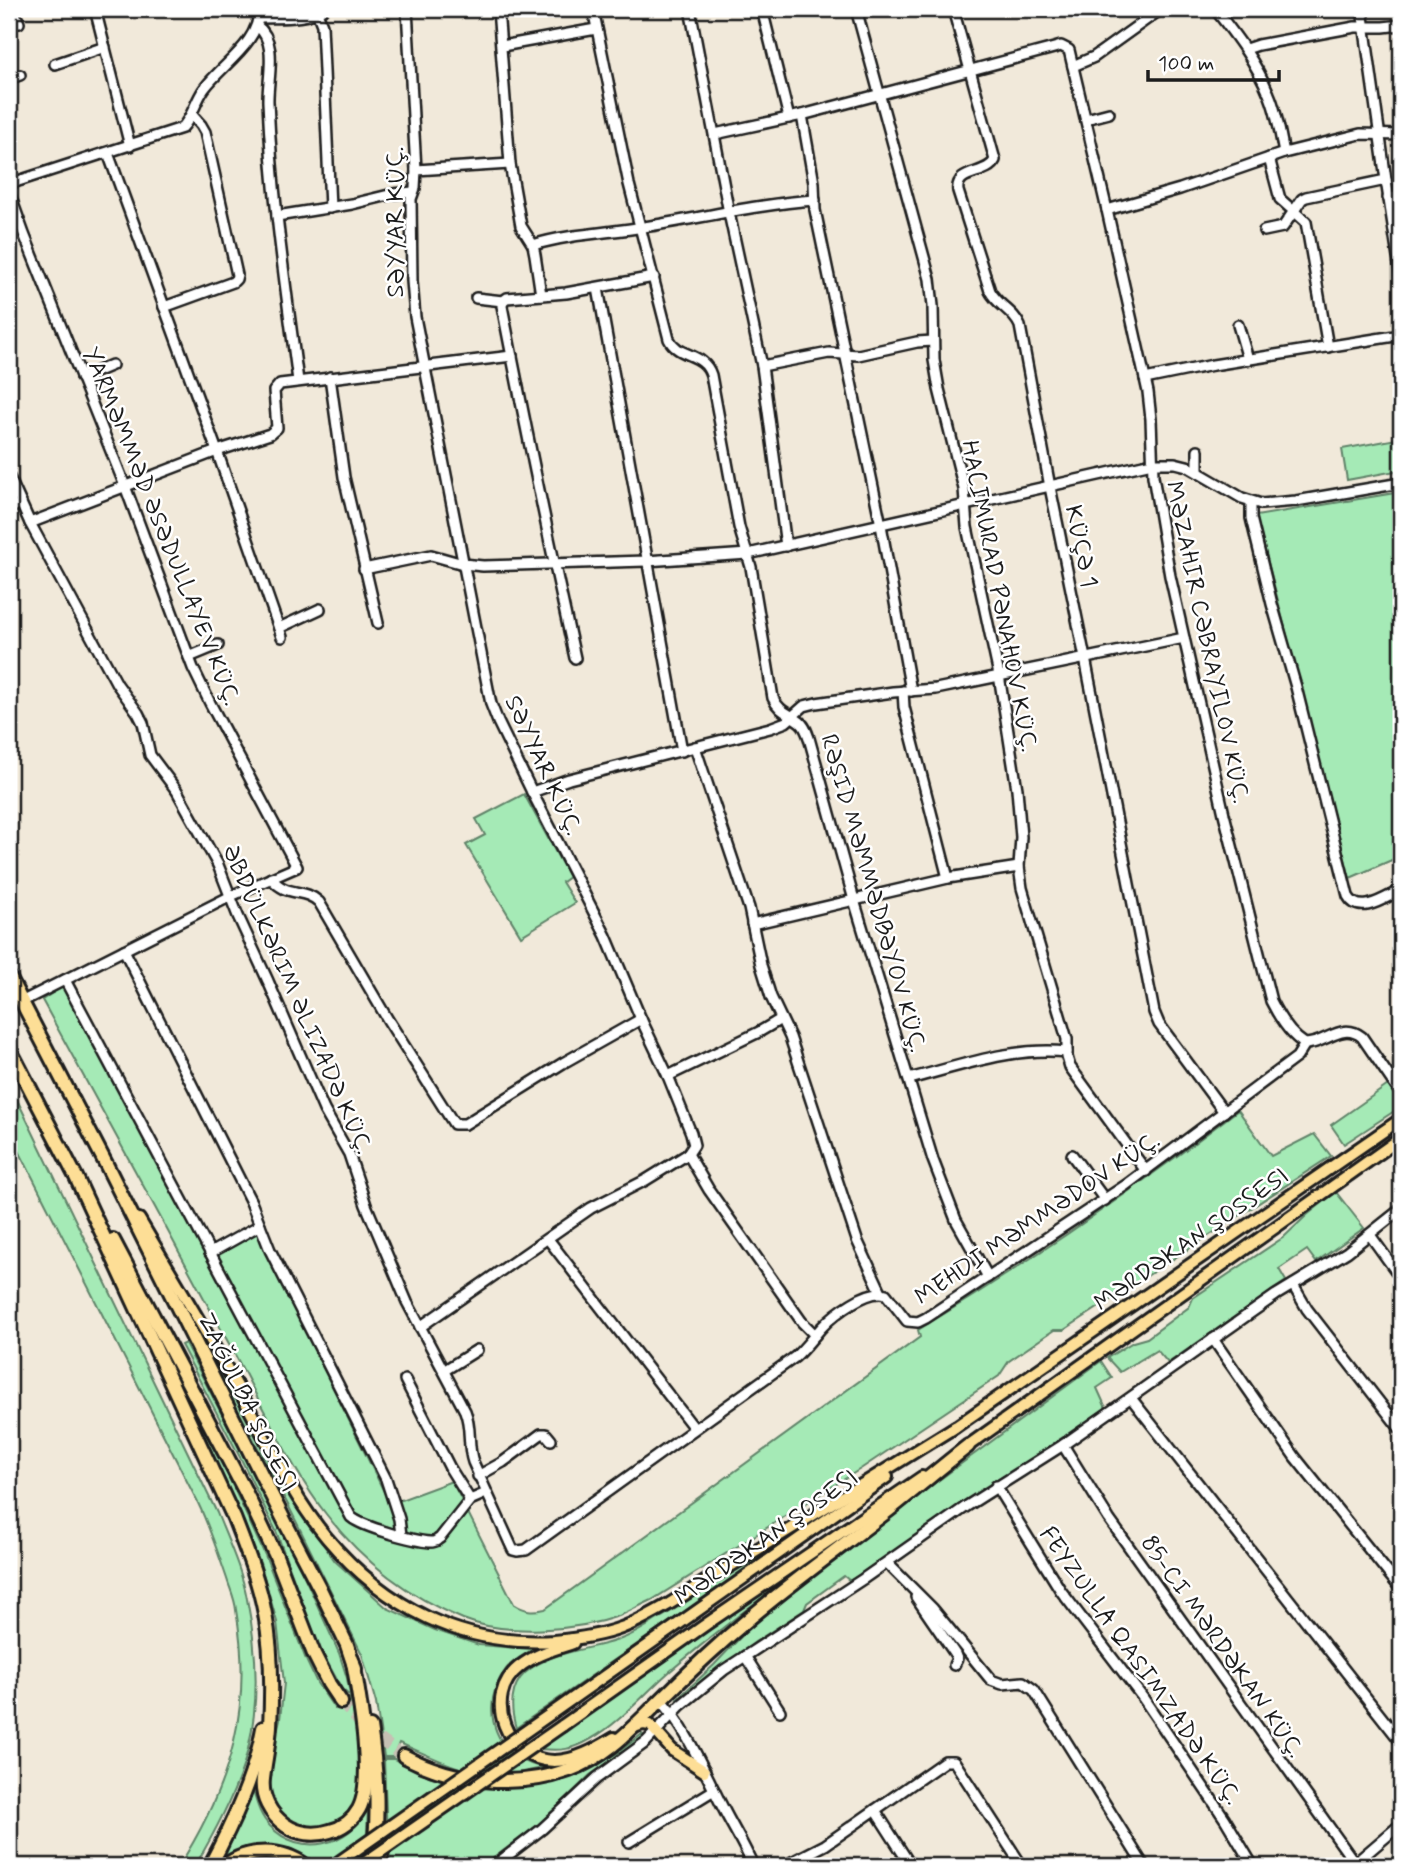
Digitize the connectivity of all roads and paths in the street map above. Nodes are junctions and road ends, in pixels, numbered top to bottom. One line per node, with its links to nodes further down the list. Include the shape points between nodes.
1 (13, 9): 16 (street)
2 (116, 9): 13 (street)
3 (407, 9): 42 (street, SƏYYAR KÜÇ.)
4 (498, 9): 20 (street)
5 (593, 9): 19 (street, RƏŞID MƏMMƏDBƏYOV KÜÇ.)
6 (691, 9): 34 (street)
7 (762, 9): 32 (street)
8 (856, 9): 28 (street)
9 (953, 9): 25 (street, KÜÇƏ 1)
10 (1161, 9): 24 (street, via 1094,57)
11 (1215, 9): 22 (street)
12 (1362, 9): 18 (street)
13 (96, 10): 21 (street)
14 (320, 11): 15 (street); 50 (street)
15 (259, 17): 30 (street, via 252,36 202,92); 54 (street, via 270,57 268,102)
16 (19, 23)
17 (1401, 25): 18 (street)
18 (1364, 26): 22 (street); 35 (street)
19 (596, 29): 20 (street); 55 (street, RƏŞID MƏMMƏDBƏYOV KÜÇ.)
20 (502, 46): 41 (street)
21 (105, 47): 23 (street); 37 (street)
22 (1246, 49): 39 (street, via 1270,95)
23 (55, 64)
24 (1073, 66): 25 (street, via 1069,50 1061,46); 33 (street)
25 (971, 71): 28 (street); 86 (street, KÜÇƏ 1, via 995,160 989,168 959,180 957,186 989,291 1020,326)
26 (20, 75): 27 (street)
27 (9, 79)
28 (878, 94): 31 (street); 67 (street, via 930,279)
29 (1109, 113): 33 (street)
30 (192, 115): 37 (street, via 182,128); 64 (street, via 205,132 237,275 233,282)
31 (802, 115): 32 (street); 49 (street)
32 (789, 118): 34 (street)
33 (1086, 119): 51 (street)
34 (715, 134): 53 (street)
35 (1380, 135): 36 (street); 39 (street, via 1360,134); 43 (street)
36 (1401, 135)
37 (130, 146): 38 (street)
38 (108, 153): 44 (street); 64 (street)
39 (1284, 153): 40 (street)
40 (1269, 158): 51 (street); 52 (street, via 1280,199)
41 (510, 164): 42 (street); 57 (street, via 522,226)
42 (416, 170): 45 (street, SƏYYAR KÜÇ.)
43 (1386, 180): 48 (street); 52 (street, via 1306,197)
44 (9, 184)
45 (413, 191): 50 (street); 74 (street, SƏYYAR KÜÇ., via 413,298)
46 (9, 192): 76 (street, YARMƏMMƏD ƏSƏDULLAYEV KÜÇ.)
47 (1401, 197): 48 (street)
48 (1388, 198): 59 (street)
49 (815, 200): 53 (street); 69 (street)
50 (330, 208): 54 (street)
51 (1107, 210): 77 (street)
52 (1294, 211): 56 (street, via 1283,227); 68 (street, via 1307,226)
53 (729, 213): 55 (street); 73 (street)
54 (276, 216): 78 (street)
55 (642, 228): 57 (street); 58 (street, RƏŞID MƏMMƏDBƏYOV KÜÇ.)
56 (1264, 231)
57 (533, 245): 61 (street)
58 (654, 277): 60 (street); 94 (street, RƏŞID MƏMMƏDBƏYOV KÜÇ., via 671,344 701,360 709,370)
59 (1401, 277)
60 (598, 288): 61 (street); 95 (street)
61 (541, 295): 63 (street)
62 (476, 298): 63 (street)
63 (503, 301): 70 (street)
64 (164, 307): 80 (street)
65 (1238, 325): 71 (street)
66 (1401, 335): 68 (street)
67 (933, 341): 69 (street); 89 (street)
68 (1328, 347): 71 (street)
69 (846, 354): 73 (street); 92 (street)
70 (512, 356): 74 (street); 97 (street)
71 (1248, 359): 77 (street)
72 (112, 365): 76 (street)
73 (762, 366): 93 (street)
74 (424, 368): 75 (street); 96 (street, SƏYYAR KÜÇ.)
75 (330, 377): 78 (street); 98 (street, via 344,477)
76 (81, 378): 85 (street, YARMƏMMƏD ƏSƏDULLAYEV KÜÇ.)
77 (1145, 379): 81 (street, via 1152,419)
78 (299, 382): 80 (street, via 280,384 274,391 277,428)
79 (1198, 450): 82 (street)
80 (217, 451): 85 (street); 99 (street, via 280,633)
81 (1152, 463): 82 (street, via 1175,463); 86 (street); 101 (street)
82 (1198, 472): 87 (street)
83 (9, 477): 88 (street, ƏBDÜLKƏRIM ƏLIZADƏ KÜÇ.)
84 (1401, 483): 87 (street, via 1284,503)
85 (124, 486): 91 (street); 103 (street, YARMƏMMƏD ƏSƏDULLAYEV KÜÇ.)
86 (1050, 487): 89 (street); 105 (street, KÜÇƏ 1)
87 (1251, 502): 115 (street, via 1272,604 1348,896 1352,903 1368,905)
88 (21, 503): 90 (street); 91 (street, ƏBDÜLKƏRIM ƏLIZADƏ KÜÇ.)
89 (965, 505): 92 (street); 106 (street)
90 (9, 509)
91 (30, 523): 116 (street, ƏBDÜLKƏRIM ƏLIZADƏ KÜÇ., via 117,684 138,713 150,755 177,791)
92 (881, 525): 93 (street); 107 (street)
93 (786, 546): 94 (street)
94 (748, 554): 95 (street); 108 (street, RƏŞID MƏMMƏDBƏYOV KÜÇ., via 773,698)
95 (646, 561): 97 (street); 110 (street)
96 (463, 564): 97 (street); 98 (street, via 431,555); 111 (street, SƏYYAR KÜÇ., via 491,704)
97 (554, 564): 104 (street)
98 (364, 569): 100 (street)
99 (320, 609)
100 (378, 623)
101 (1184, 638): 105 (street); 125 (street, via 1269,994 1284,1023)
102 (218, 645): 103 (street)
103 (189, 657): 113 (street, YARMƏMMƏD ƏSƏDULLAYEV KÜÇ., via 297,867)
104 (575, 657)
105 (1085, 658): 106 (street); 131 (street, KÜÇƏ 1, via 1156,1018)
106 (999, 675): 107 (street); 112 (street, via 1019,805)
107 (907, 691): 108 (street, via 816,703); 114 (street, via 904,707)
108 (791, 717): 109 (street, via 779,725); 117 (street, RƏŞID MƏMMƏDBƏYOV KÜÇ., via 806,728)
109 (695, 747): 110 (street); 118 (street)
110 (682, 751): 111 (street)
111 (533, 792): 123 (street, SƏYYAR KÜÇ., via 593,909)
112 (1019, 867): 114 (street); 127 (street)
113 (271, 878): 116 (street); 123 (street, via 281,889 307,894 319,902 454,1124 465,1124)
114 (948, 878): 117 (street)
115 (1401, 890)
116 (231, 896): 119 (street); 149 (street, ƏBDÜLKƏRIM ƏLIZADƏ KÜÇ., via 324,1110 349,1154 366,1205)
117 (854, 900): 118 (street); 129 (street, RƏŞID MƏMMƏDBƏYOV KÜÇ.)
118 (752, 924): 124 (street)
119 (124, 950): 121 (street); 141 (street)
120 (9, 977): 122 (highway, ZAĞULBA ŞOSESI)
121 (65, 980): 122 (street); 144 (street)
122 (21, 1002): 136 (highway, ZAĞULBA ŞOSESI)
123 (641, 1018): 128 (street, SƏYYAR KÜÇ.)
124 (781, 1019): 128 (street); 148 (street, via 857,1240)
125 (1305, 1044): 130 (street, via 1345,1031 1357,1033); 131 (street, MEHDI MƏMMƏDOV KÜÇ., via 1297,1057)
126 (9, 1048): 138 (highway)
127 (1067, 1052): 129 (street, via 1006,1054); 137 (street, via 1070,1067)
128 (667, 1076): 134 (street, SƏYYAR KÜÇ., via 693,1139)
129 (909, 1079): 145 (street, RƏŞID MƏMMƏDBƏYOV KÜÇ., via 949,1204)
130 (1401, 1094)
131 (1224, 1112): 137 (street, MEHDI MƏMMƏDOV KÜÇ.)
132 (1401, 1119): 155 (main road, MƏRDƏKAN ŞOSSESI)
133 (1401, 1138): 157 (main road, MƏRDƏKAN ŞOSSESI)
134 (688, 1154): 143 (street, via 597,1204); 150 (street)
135 (1072, 1155): 139 (street)
136 (106, 1164): 173 (main road, via 289,1481 326,1537 360,1573 427,1618 481,1636 537,1642); 175 (highway, ZAĞULBA ŞOSESI)
137 (1146, 1171): 139 (street, MEHDI MƏMMƏDOV KÜÇ.)
138 (76, 1177): 177 (highway, via 234,1518 265,1612); 179 (highway, via 245,1490 314,1654)
139 (1105, 1200): 145 (street, MEHDI MƏMMƏDOV KÜÇ.)
140 (1401, 1209): 142 (street)
141 (260, 1225): 144 (street); 168 (street, via 386,1479)
142 (1370, 1235): 146 (street); 147 (street)
143 (548, 1239): 149 (street); 159 (street)
144 (210, 1253): 168 (street, via 351,1517)
145 (988, 1277): 148 (street, MEHDI MƏMMƏDOV KÜÇ., via 918,1322 907,1321)
146 (1401, 1278)
147 (1293, 1285): 151 (street); 160 (street)
148 (881, 1292): 150 (street, MEHDI MƏMMƏDOV KÜÇ., via 836,1314)
149 (421, 1327): 153 (street, ƏBDÜLKƏRIM ƏLIZADƏ KÜÇ.)
150 (815, 1335): 159 (street, MEHDI MƏMMƏDOV KÜÇ., via 795,1357)
151 (1213, 1339): 156 (street); 171 (street, via 1296,1457)
152 (477, 1350): 153 (street)
153 (445, 1370): 164 (street, ƏBDÜLKƏRIM ƏLIZADƏ KÜÇ., via 468,1419)
154 (405, 1380): 167 (street)
155 (1004, 1393): 158 (main road, MƏRDƏKAN ŞOSESI)
156 (1131, 1398): 162 (street); 184 (street)
157 (1016, 1410): 163 (main road, MƏRDƏKAN ŞOSESI)
158 (955, 1427): 173 (main road, via 669,1604); 196 (main road, MƏRDƏKAN ŞOSESI, bridge)
159 (694, 1428): 169 (street, MEHDI MƏMMƏDOV KÜÇ., via 526,1550)
160 (1401, 1430)
161 (551, 1440): 164 (street, via 541,1434)
162 (1063, 1445): 165 (street); 192 (street, 85-CI MƏRDƏKAN KÜÇ., via 1109,1519)
163 (968, 1446): 178 (highway, via 751,1617); 197 (main road, MƏRDƏKAN ŞOSESI, bridge)
164 (478, 1476): 166 (street, ƏBDÜLKƏRIM ƏLIZADƏ KÜÇ.)
165 (996, 1486): 170 (street); 206 (street, via 1061,1591 1143,1698)
166 (486, 1493): 167 (street); 169 (street, ƏBDÜLKƏRIM ƏLIZADƏ KÜÇ., via 511,1548)
167 (470, 1500): 168 (street, via 436,1541)
168 (401, 1535)
169 (517, 1551)
170 (887, 1563): 172 (street); 174 (street)
171 (1401, 1589)
172 (916, 1592): 176 (street, via 955,1654); 205 (street, via 991,1680 1023,1682 1034,1690)
173 (603, 1634): 182 (main road, via 533,1658 518,1668 504,1687 503,1721 521,1749 554,1761 586,1753)
174 (745, 1656): 180 (street); 181 (street)
175 (353, 1661): 177 (highway, via 363,1730 365,1790 351,1819 322,1834 286,1826 266,1801 263,1784); 186 (highway, ZAĞULBA ŞOSESI, via 369,1719)
176 (954, 1665)
177 (270, 1679): 193 (highway, via 257,1758)
178 (661, 1700): 181 (street); 182 (highway)
179 (341, 1702)
180 (780, 1711)
181 (672, 1714): 183 (street); 187 (street)
182 (632, 1728): 183 (main road, via 647,1724); 185 (highway, via 571,1770 520,1780 454,1776)
183 (656, 1732): 187 (main road, via 672,1750); 200 (street)
184 (1401, 1742)
185 (404, 1756)
186 (375, 1766): 198 (highway, ZAĞULBA ŞOSESI, via 376,1835); 199 (highway)
187 (704, 1771): 188 (street)
188 (714, 1790): 191 (street); 201 (street)
189 (875, 1810): 202 (street, via 825,1845); 203 (street); 204 (street, via 945,1761 954,1761)
190 (1401, 1824): 192 (street)
191 (629, 1842)
192 (1354, 1865)
193 (210, 1866)
194 (225, 1866): 195 (highway, via 265,1852 288,1856)
195 (306, 1866)
196 (333, 1866)
197 (360, 1866)
198 (371, 1866)
199 (382, 1866)
200 (496, 1866)
201 (753, 1866)
202 (784, 1866)
203 (911, 1866)
204 (1022, 1866)
205 (1144, 1866)
206 (1253, 1866)

